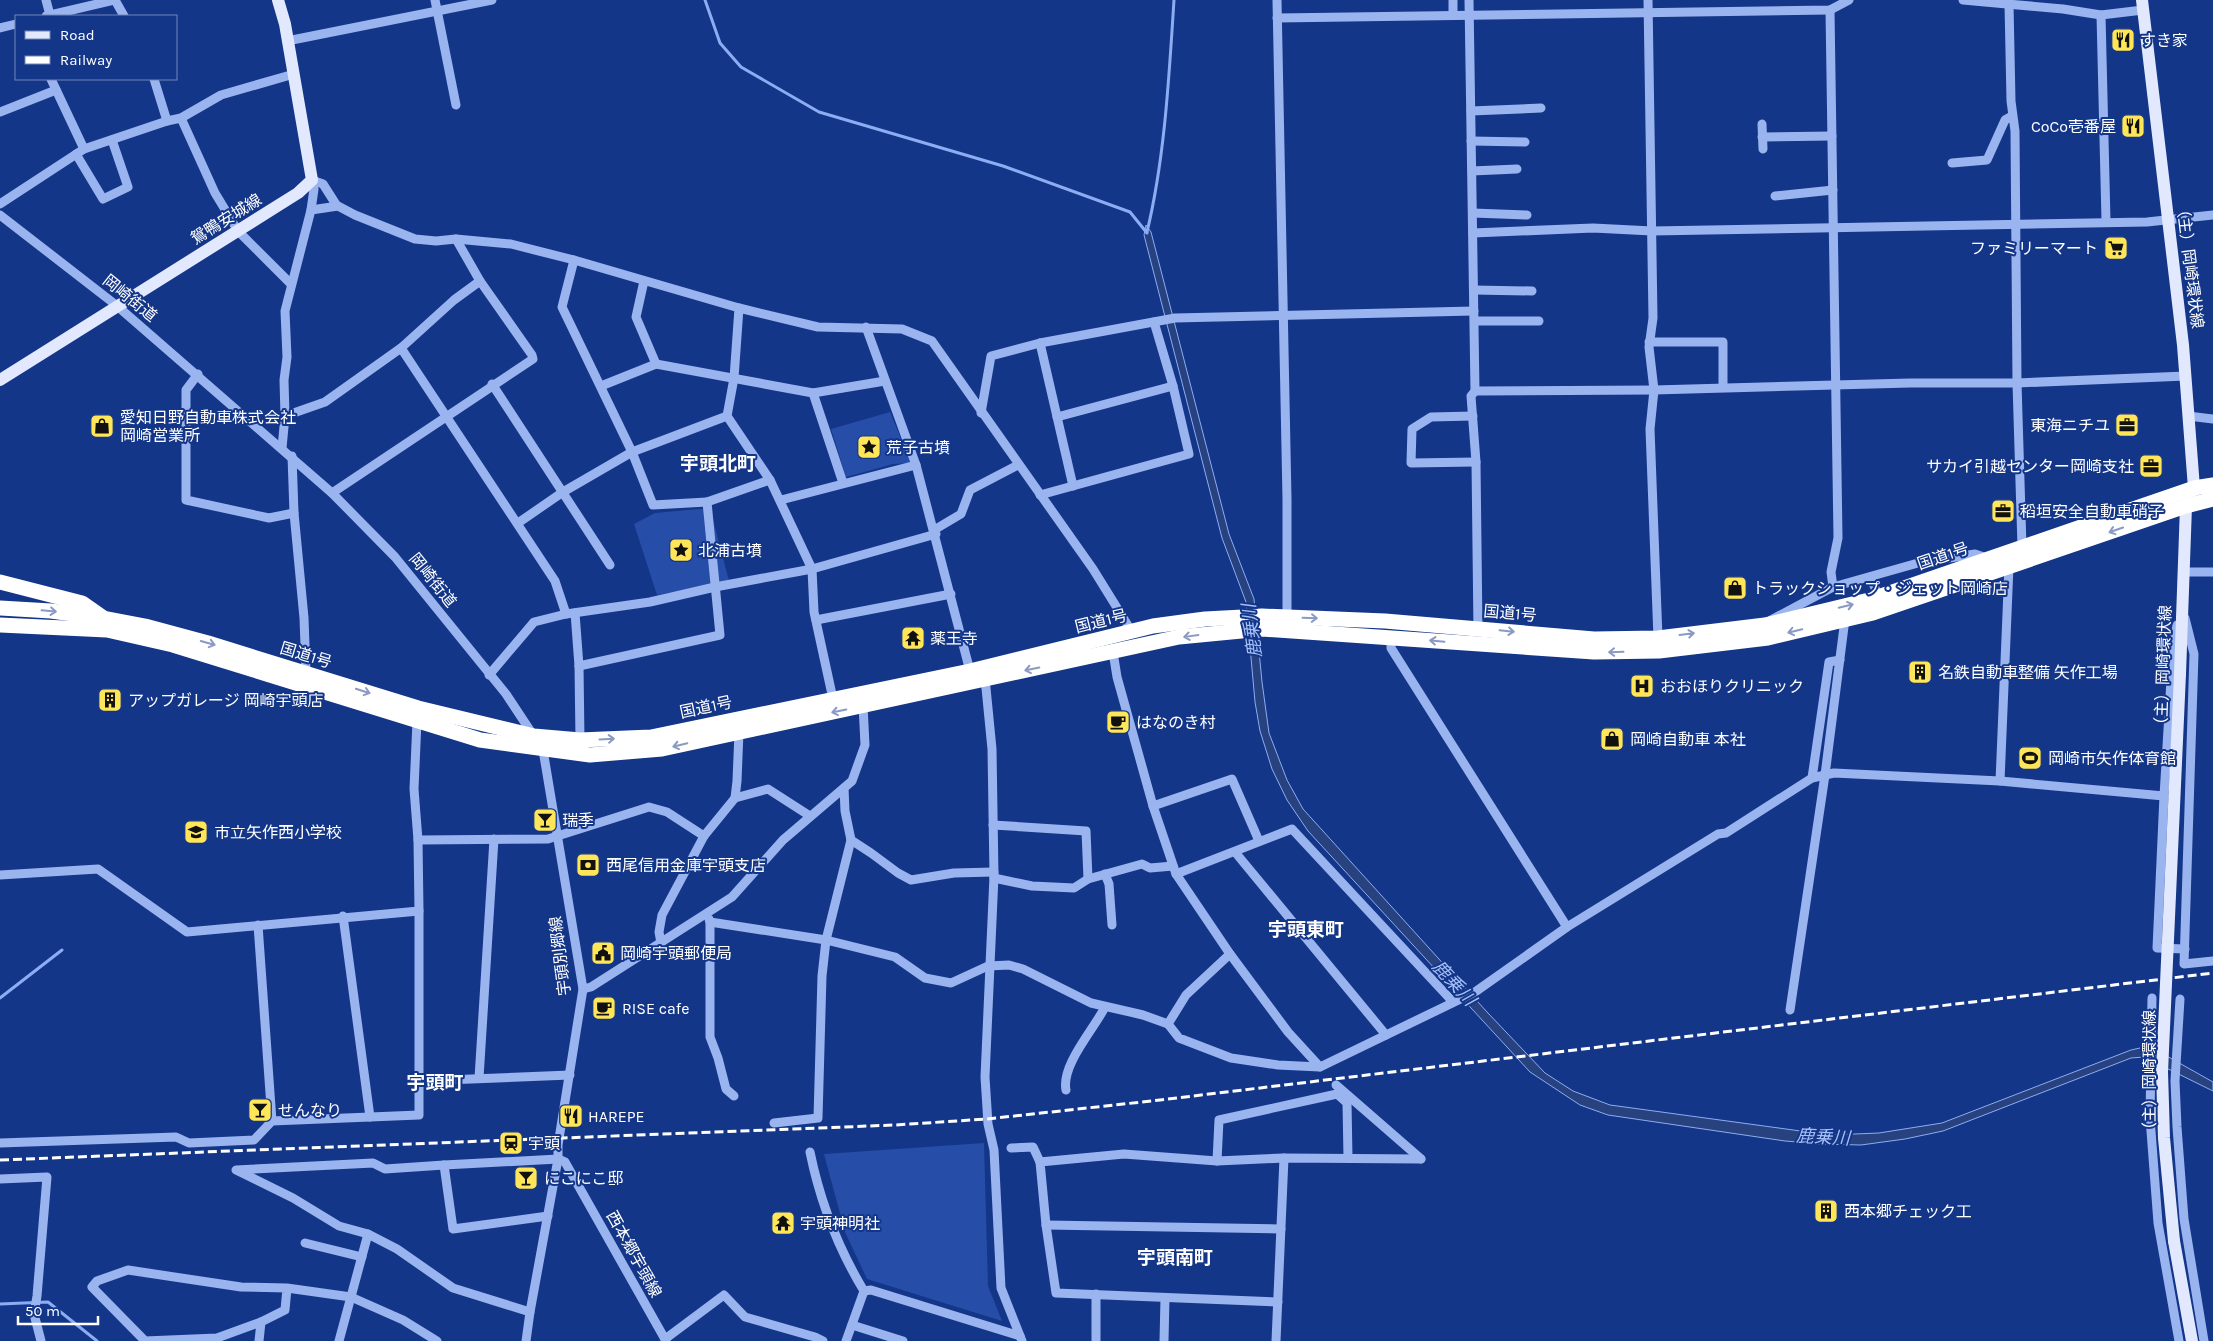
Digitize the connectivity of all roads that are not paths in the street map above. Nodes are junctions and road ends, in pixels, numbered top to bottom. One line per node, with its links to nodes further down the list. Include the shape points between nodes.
1 (46, 0): 18 (street)
2 (115, 0): 19 (street); 20 (street)
3 (278, 0): 27 (main road)
4 (435, 0): 15 (street)
5 (492, 0): 15 (street)
6 (1276, 0): 24 (street)
7 (1453, 0): 21 (street)
8 (1469, 0): 22 (street)
9 (1648, 0): 17 (street)
10 (1849, 0): 16 (street)
11 (1963, 0): 12 (street)
12 (2009, 4): 13 (street); 36 (street)
13 (2047, 4): 23 (street)
14 (2143, 5): 23 (street); 60 (main road, （主）岡崎環状線)
15 (437, 10): 27 (street); 32 (street)
16 (1830, 10): 17 (street); 40 (street)
17 (1649, 13): 22 (street); 65 (street)
18 (48, 15)
19 (52, 15)
20 (123, 15)
21 (1453, 15): 22 (street); 24 (street)
22 (1469, 15): 34 (street)
23 (2102, 15): 61 (street)
24 (1277, 18): 77 (street)
25 (15, 24): 26 (street)
26 (0, 28)
27 (287, 40): 28 (main road)
28 (294, 74): 37 (street, via 220,95); 50 (main road)
29 (51, 80): 31 (street)
30 (154, 80): 38 (street)
31 (56, 90): 35 (street); 46 (street)
32 (456, 105)
33 (1541, 108): 34 (street)
34 (1471, 111): 43 (street)
35 (0, 112)
36 (2012, 116): 47 (street, via 2005,120 1987,160); 62 (street, via 2015,131)
37 (181, 118): 38 (street); 64 (street, via 215,193)
38 (167, 120): 42 (street)
39 (1762, 124): 41 (street)
40 (1832, 136): 41 (street); 51 (street)
41 (1762, 137): 45 (street)
42 (112, 140): 46 (street); 46 (street, via 128,187 103,199)
43 (1471, 141): 44 (street); 49 (street)
44 (1525, 142)
45 (1763, 149)
46 (80, 151): 53 (street)
47 (1952, 163)
48 (1517, 169): 49 (street)
49 (1472, 171): 56 (street)
50 (312, 180): 54 (street, via 323,184); 55 (street); 64 (main road, 鴛鴨安城線, via 298,193)
51 (1833, 190): 52 (street); 63 (street)
52 (1775, 196)
53 (0, 204)
54 (337, 206): 55 (street); 67 (street, via 415,239)
55 (311, 210): 71 (street)
56 (1473, 213): 58 (street); 66 (street)
57 (0, 215): 74 (street, 岡崎街道)
58 (1527, 215)
59 (2213, 215): 60 (street)
60 (2167, 220): 61 (street); 87 (main road, （主）岡崎環状線)
61 (2106, 222): 62 (street)
62 (2015, 223): 63 (street); 91 (street)
63 (1834, 228): 65 (street); 93 (street)
64 (238, 231): 71 (street); 74 (main road, 鴛鴨安城線)
65 (1652, 231): 66 (street, via 1593,228); 82 (street, via 1653,318)
66 (1473, 233): 72 (street)
67 (456, 239): 68 (street, via 511,244); 70 (street)
68 (574, 260): 69 (street); 94 (street, via 562,307)
69 (644, 280): 75 (street); 85 (street, via 636,317)
70 (480, 282): 84 (street, via 454,300); 92 (street, via 533,359)
71 (291, 284): 101 (street, via 285,311)
72 (1474, 290): 73 (street); 76 (street)
73 (1532, 291)
74 (116, 305): 86 (street, 岡崎街道); 89 (main road, 鴛鴨安城線)
75 (739, 308): 81 (street, via 818,327); 88 (street)
76 (1474, 310): 77 (street); 80 (street)
77 (1282, 315): 78 (street); 149 (street)
78 (1157, 321): 83 (street); 95 (street)
79 (1539, 321): 80 (street)
80 (1475, 322): 98 (street)
81 (866, 327): 90 (street); 100 (street, via 902,330 932,341)
82 (1649, 342): 96 (street, via 1723,342); 97 (street)
83 (1040, 343): 100 (street, via 992,356); 106 (street)
84 (401, 348): 101 (street, via 325,402); 102 (street)
85 (656, 364): 88 (street); 94 (street)
86 (198, 374): 108 (street, 岡崎街道); 126 (street, via 186,390 186,500 269,518)
87 (2186, 376): 91 (street); 105 (main road, （主）岡崎環状線)
88 (734, 378): 99 (street); 103 (street)
89 (0, 380)
90 (885, 380): 99 (street); 112 (street)
91 (2017, 383): 93 (street); 129 (street)
92 (492, 384): 102 (street); 119 (street)
93 (1836, 385): 96 (street); 139 (street, via 1838,538 1831,572)
94 (601, 386): 109 (street)
95 (1174, 386): 106 (street); 117 (street, via 1189,454)
96 (1723, 387): 97 (street)
97 (1654, 390): 98 (street); 155 (street, via 1650,429)
98 (1475, 391): 104 (street, via 1471,396)
99 (813, 393): 115 (street)
100 (981, 413): 113 (street)
101 (285, 416): 108 (street)
102 (446, 416): 120 (street); 127 (street)
103 (726, 416): 109 (street); 114 (street)
104 (1472, 416): 111 (street); 111 (street, via 1431,417 1412,429 1411,463)
105 (2188, 416): 107 (street); 118 (main road, （主）岡崎環状線)
106 (1057, 417): 117 (street)
107 (2213, 419)
108 (282, 448): 110 (street, 岡崎街道)
109 (632, 452): 119 (street); 124 (street, via 653,505)
110 (292, 456): 120 (street, 岡崎街道); 126 (street)
111 (1476, 462): 152 (street)
112 (916, 465): 115 (street); 128 (street)
113 (1018, 465): 121 (street); 128 (street, via 970,490 961,514)
114 (770, 480): 123 (street); 124 (street)
115 (843, 482): 123 (street)
116 (2213, 485): 118 (highway, 国道1号)
117 (1073, 486): 121 (street)
118 (2194, 488): 125 (main road, （主）岡崎環状線); 129 (highway, 国道1号)
119 (563, 492): 127 (street); 131 (street)
120 (332, 493): 162 (street, 岡崎街道, via 395,558)
121 (1040, 496): 153 (street, via 1093,569)
122 (2213, 499): 125 (highway, 国道1号)
123 (781, 500): 133 (street)
124 (707, 502): 138 (street)
125 (2186, 506): 132 (highway, 国道1号, one-way to 132); 134 (main road, （主）岡崎環状線)
126 (294, 513): 161 (street)
127 (518, 523): 144 (street, via 555,581)
128 (935, 532): 133 (street); 140 (street)
129 (2022, 547): 130 (highway, 国道1号)
130 (1988, 558): 136 (street, via 1975,554 1918,563); 141 (highway, 国道1号)
131 (610, 566)
132 (2009, 566): 146 (highway, 国道1号, via 1873,613); 173 (street)
133 (812, 569): 138 (street); 147 (street)
134 (2184, 572): 135 (street); 142 (main road, （主）岡崎環状線)
135 (2213, 572)
136 (1870, 577): 139 (street); 141 (street)
137 (0, 582): 145 (highway, via 82,603)
138 (715, 586): 144 (street, via 650,602); 159 (street, via 720,636)
139 (1833, 587): 151 (street)
140 (951, 594): 147 (street); 160 (street)
141 (1879, 597): 151 (highway, 国道1号, one-way to 141)
142 (2182, 606): 175 (street, via 2173,647); 200 (street, via 2194,654); 263 (main road, （主）岡崎環状線, bridge, via 2162,1072 2164,1138 2174,1241)
143 (0, 608): 145 (highway, 国道1号, one-way to 145)
144 (571, 614): 159 (street); 162 (street, via 534,622)
145 (103, 618): 161 (highway, 国道1号, one-way to 161, via 154,628)
146 (1845, 619): 156 (highway, 国道1号, one-way to 156, via 1768,638 1659,651 1594,652); 158 (street)
147 (816, 620): 164 (street)
148 (1239, 623): 149 (highway, 国道1号); 153 (highway, 国道1号, via 1176,622); 157 (highway, 国道1号, one-way to 157)
149 (1287, 624): 152 (highway, 国道1号, one-way to 152, via 1385,621); 154 (highway, 国道1号)
150 (0, 625): 166 (highway, 国道1号, via 107,630 174,645)
151 (1765, 625): 155 (highway, 国道1号, one-way to 151)
152 (1478, 628): 155 (highway, 国道1号, one-way to 155, via 1594,639); 156 (street)
153 (1132, 632): 160 (highway, 国道1号)
154 (1391, 638): 156 (highway, 国道1号, one-way to 154); 197 (street, via 1391,648)
155 (1658, 638)
156 (1478, 645)
157 (1113, 652): 163 (highway, 国道1号, one-way to 163); 177 (street)
158 (1840, 660): 171 (street); 172 (street, via 1829,662)
159 (579, 666): 169 (street)
160 (970, 671): 164 (highway, 国道1号)
161 (306, 673): 168 (highway, 国道1号, one-way to 168, via 418,708)
162 (490, 675): 168 (street, 岡崎街道)
163 (985, 678): 165 (highway, 国道1号); 179 (street, via 992,749)
164 (833, 699): 169 (highway, 国道1号, one-way to 164, via 650,737)
165 (862, 705): 167 (highway, 国道1号, one-way to 167); 174 (street, via 865,745 852,781)
166 (417, 721): 170 (highway, 国道1号, via 480,740); 183 (street, via 414,789)
167 (739, 732): 170 (highway, 国道1号, one-way to 170, via 662,749 590,755); 176 (street)
168 (534, 736): 169 (highway, 国道1号); 170 (street, 宇頭別郷線)
169 (580, 740)
170 (543, 750): 180 (street, 宇頭別郷線)
171 (1825, 775): 172 (street); 173 (street); 209 (street)
172 (1812, 778): 197 (street)
173 (2000, 781): 175 (street)
174 (844, 788): 178 (street); 184 (street)
175 (2164, 796): 200 (street, via 2157,948)
176 (735, 798): 178 (street, via 768,789); 181 (street)
177 (1153, 806): 185 (street, via 1232,779); 187 (street)
178 (810, 816): 194 (street)
179 (993, 825): 190 (street); 191 (street, via 1086,831)
180 (558, 835): 181 (street, via 649,807 667,812); 182 (street, via 548,839); 204 (street, 宇頭別郷線)
181 (704, 836): 199 (street, via 662,915 659,932)
182 (494, 839): 183 (street); 215 (street)
183 (418, 840): 192 (street)
184 (851, 840): 190 (street, via 911,880 954,873); 198 (street)
185 (1259, 841): 186 (street); 207 (street, via 1292,829)
186 (1235, 852): 187 (street); 211 (street)
187 (1174, 870): 188 (street, via 1142,864); 201 (street)
188 (1105, 874): 191 (street); 195 (street, via 1109,884)
189 (0, 875): 196 (street, via 98,869 187,932)
190 (994, 875): 191 (street, via 1032,886 1074,888); 203 (street)
191 (1088, 879)
192 (419, 911): 193 (street); 216 (street)
193 (343, 916): 196 (street); 221 (street)
194 (708, 918): 198 (street); 199 (street); 220 (street, via 710,1037 726,1089)
195 (1112, 925)
196 (258, 926): 222 (street)
197 (1568, 927): 207 (street, via 1475,992)
198 (826, 940): 203 (street, via 895,957 925,978 950,983); 223 (street, via 821,984 818,1118)
199 (662, 943): 204 (street, via 591,988)
200 (2185, 949): 202 (street, via 2184,964)
201 (1230, 954): 210 (street, via 1186,995); 212 (street, via 1288,1032)
202 (2213, 961)
203 (988, 966): 208 (street, via 1009,965 1023,969); 249 (street, via 984,1077 994,1150 1001,1288)
204 (583, 989): 213 (street, 宇頭別郷線)
205 (2152, 998): 214 (street)
206 (2180, 999): 217 (street)
207 (1453, 1002): 211 (street)
208 (1105, 1007): 210 (street); 219 (street, via 1079,1046 1065,1083)
209 (1790, 1010)
210 (1168, 1024): 212 (street, via 1179,1038 1231,1058)
211 (1386, 1035): 212 (street)
212 (1320, 1067)
213 (570, 1075): 215 (street); 229 (street, 宇頭別郷線)
214 (2150, 1076): 217 (street); 262 (street, via 2158,1223)
215 (479, 1078): 216 (street)
216 (420, 1081): 221 (street, via 419,1115)
217 (2175, 1081): 264 (street, via 2184,1219)
218 (1336, 1085): 228 (street, via 1421,1159)
219 (1066, 1090)
220 (734, 1096)
221 (370, 1118): 222 (street)
222 (272, 1122): 224 (street, via 254,1140 189,1143 176,1137)
223 (774, 1123)
224 (0, 1143)
225 (1011, 1148): 231 (street, via 1033,1146)
226 (810, 1152): 241 (street, via 817,1188 844,1254)
227 (1284, 1158): 228 (street); 230 (street); 236 (street)
228 (1348, 1158): 230 (street, via 1347,1103 1337,1094 1218,1120)
229 (558, 1159): 232 (street); 234 (street); 251 (street, 西本郷宇頭線, via 565,1162)
230 (1217, 1161): 231 (street, via 1124,1154)
231 (1040, 1162): 235 (street)
232 (444, 1165): 234 (street, via 453,1229); 237 (street, via 385,1169 373,1163 236,1170 293,1198 339,1226)
233 (0, 1179): 252 (street, via 47,1177 34,1314)
234 (548, 1216): 246 (street)
235 (1046, 1225): 236 (street); 242 (street, via 1056,1293)
236 (1281, 1229): 245 (street)
237 (368, 1234): 239 (street); 246 (street, via 397,1249 453,1288)
238 (305, 1243): 239 (street)
239 (362, 1257): 243 (street)
240 (287, 1288): 243 (street); 247 (street, via 285,1310); 247 (street, via 241,1287 128,1270 97,1281 92,1288 145,1341 217,1338)
241 (864, 1291): 248 (street); 249 (street, via 871,1290)
242 (1096, 1294): 244 (street); 259 (street)
243 (351, 1298): 250 (street, via 403,1320); 254 (street)
244 (1165, 1298): 245 (street); 260 (street)
245 (1278, 1302): 261 (street)
246 (530, 1312): 255 (street)
247 (261, 1322): 253 (street)
248 (852, 1325): 257 (street); 258 (street)
249 (1021, 1339)
250 (433, 1340)
251 (665, 1340): 256 (street, via 724,1295 745,1317)
252 (41, 1341)
253 (259, 1341)
254 (339, 1341)
255 (526, 1341)
256 (823, 1341)
257 (846, 1341)
258 (903, 1341)
259 (1096, 1341)
260 (1164, 1341)
261 (1276, 1341)
262 (2179, 1341)
263 (2192, 1341)
264 (2204, 1341)

